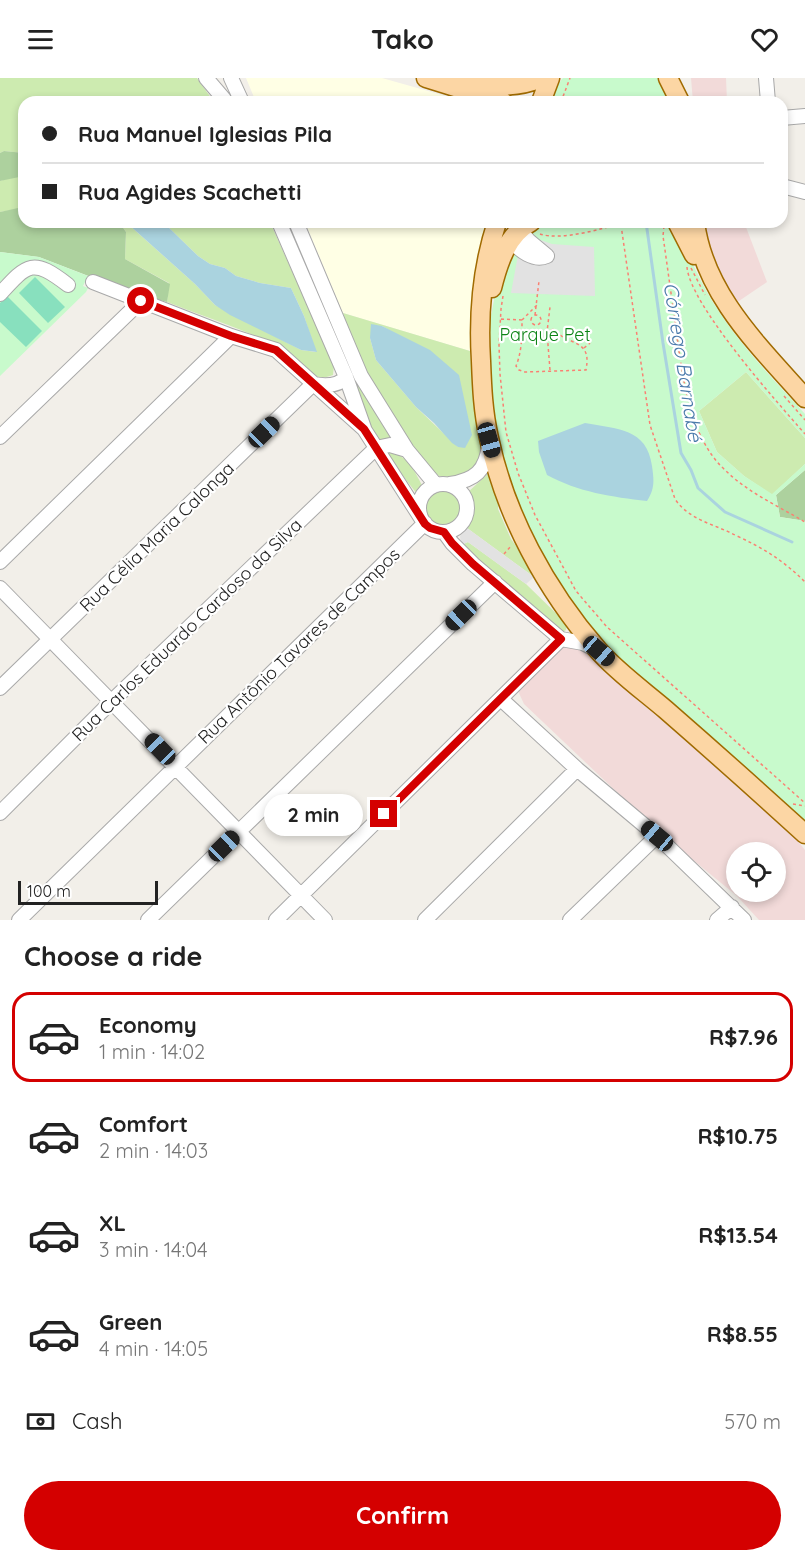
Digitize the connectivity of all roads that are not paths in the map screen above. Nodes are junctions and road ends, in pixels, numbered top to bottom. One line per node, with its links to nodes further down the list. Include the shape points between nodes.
1 (206, 78): 12 (street)
2 (214, 78): 13 (street)
3 (231, 78): 14 (street)
4 (426, 78): 15 (main road)
5 (510, 78): 11 (main road)
6 (542, 78): 11 (main road, via 510,86)
7 (550, 78): 16 (main road)
8 (668, 78): 17 (main road)
9 (684, 78): 18 (main road)
10 (766, 78): 19 (street)
11 (463, 80)
12 (222, 96)
13 (223, 96)
14 (239, 96)
15 (484, 96)
16 (543, 96)
17 (677, 96)
18 (685, 96)
19 (768, 96)
20 (805, 116): 21 (street)
21 (788, 117)
22 (788, 188): 23 (street)
23 (805, 192)
24 (282, 228): 37 (street)
25 (299, 228): 44 (street, via 361,376)
26 (495, 228): 36 (main road, via 484,272 479,319)
27 (680, 228): 34 (main road, via 724,312)
28 (696, 228): 34 (main road, via 710,273)
29 (522, 229): 36 (main road, via 492,285)
30 (93, 282): 33 (street)
31 (68, 285): 32 (street, via 50,271 33,267 18,274)
32 (0, 294)
33 (141, 301): 35 (street); 41 (street)
34 (746, 332): 39 (main road)
35 (231, 336): 38 (street, via 276,350); 48 (street)
36 (481, 358): 42 (main road)
37 (346, 377): 38 (street, via 326,386); 40 (street)
38 (313, 384): 40 (street); 52 (street, Rua Célia Maria Calonga)
39 (805, 398)
40 (364, 429): 43 (street)
41 (0, 437)
42 (489, 440): 45 (street, via 487,457 475,476); 53 (main road, via 524,537 565,607)
43 (376, 448): 44 (street, via 390,445); 46 (street); 56 (street, Rua Carlos Eduardo Cardoso da Silva)
44 (407, 450): 45 (street)
45 (443, 485): 46 (street, via 428,489 422,496 419,505); 47 (street, via 462,492 467,501 463,522)
46 (423, 521): 47 (street); 57 (street, Rua Antônio Tavares de Campos)
47 (444, 532): 49 (street)
48 (0, 562)
49 (495, 582): 51 (street); 60 (street)
50 (0, 588): 52 (street)
51 (561, 639): 53 (street); 55 (street)
52 (51, 640): 54 (street, Rua Célia Maria Calonga); 56 (street)
53 (599, 651): 61 (main road)
54 (0, 688)
55 (501, 699): 58 (street); 63 (street)
56 (112, 701): 57 (street); 59 (street, Rua Carlos Eduardo Cardoso da Silva)
57 (176, 765): 60 (street); 65 (street, Rua Antônio Tavares de Campos)
58 (578, 769): 62 (street); 69 (street)
59 (0, 813)
60 (238, 832): 63 (street); 66 (street)
61 (805, 834)
62 (657, 836): 64 (street); 70 (street)
63 (301, 896): 67 (street); 68 (street)
64 (732, 907): 71 (street); 72 (street)
65 (19, 920)
66 (148, 920)
67 (276, 920)
68 (325, 920)
69 (425, 920)
70 (570, 920)
71 (717, 920)
72 (744, 920)

